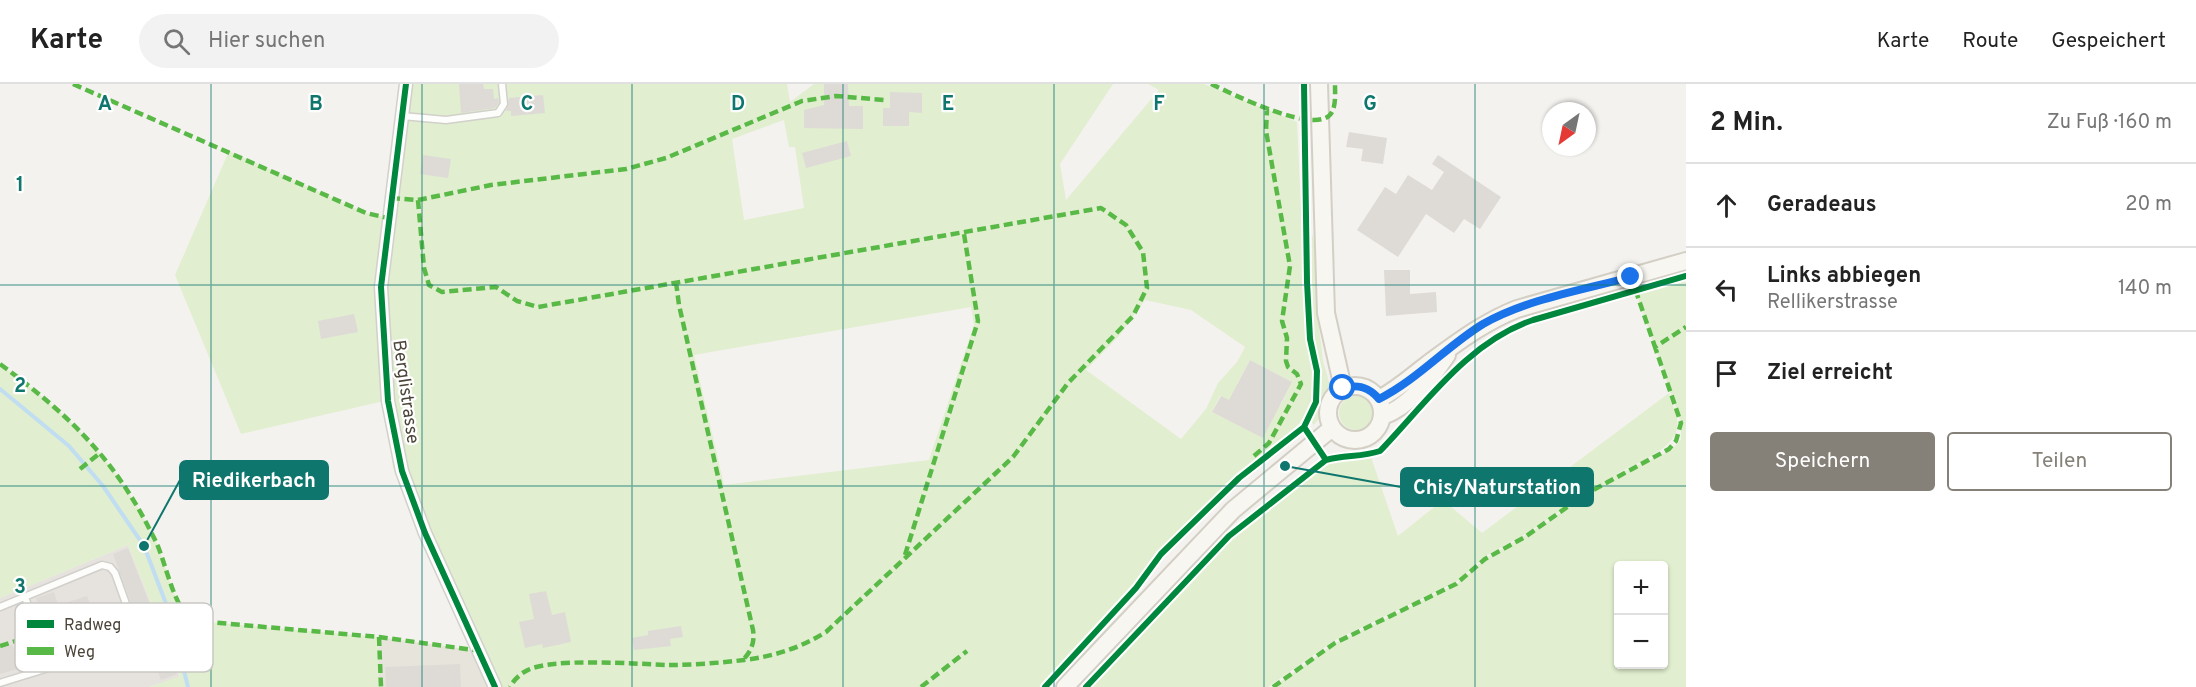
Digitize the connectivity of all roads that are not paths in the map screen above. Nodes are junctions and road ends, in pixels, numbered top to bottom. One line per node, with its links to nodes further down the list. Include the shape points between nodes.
1 (406, 84): 4 (street, Berglistrasse)
2 (502, 84): 4 (lane, via 504,104 498,113 446,120)
3 (1320, 84): 7 (main road, via 1326,313)
4 (402, 116): 17 (street, Berglistrasse, via 381,286 388,401 402,471)
5 (1686, 261): 6 (main road, via 1517,309 1483,325)
6 (1453, 347): 8 (main road); 9 (main road, via 1435,374 1412,397)
7 (1343, 388): 8 (main road, via 1359,386); 10 (main road, via 1329,405)
8 (1379, 399): 9 (main road)
9 (1383, 416): 10 (main road, via 1372,435 1358,441 1343,438)
10 (1332, 428): 18 (main road, via 1233,510)
11 (25, 597): 12 (lane); 13 (lane, via 102,565 115,573); 14 (lane)
12 (27, 603)
13 (126, 603)
14 (0, 607)
15 (34, 672): 16 (lane)
16 (0, 683)
17 (495, 687)
18 (1065, 687)

